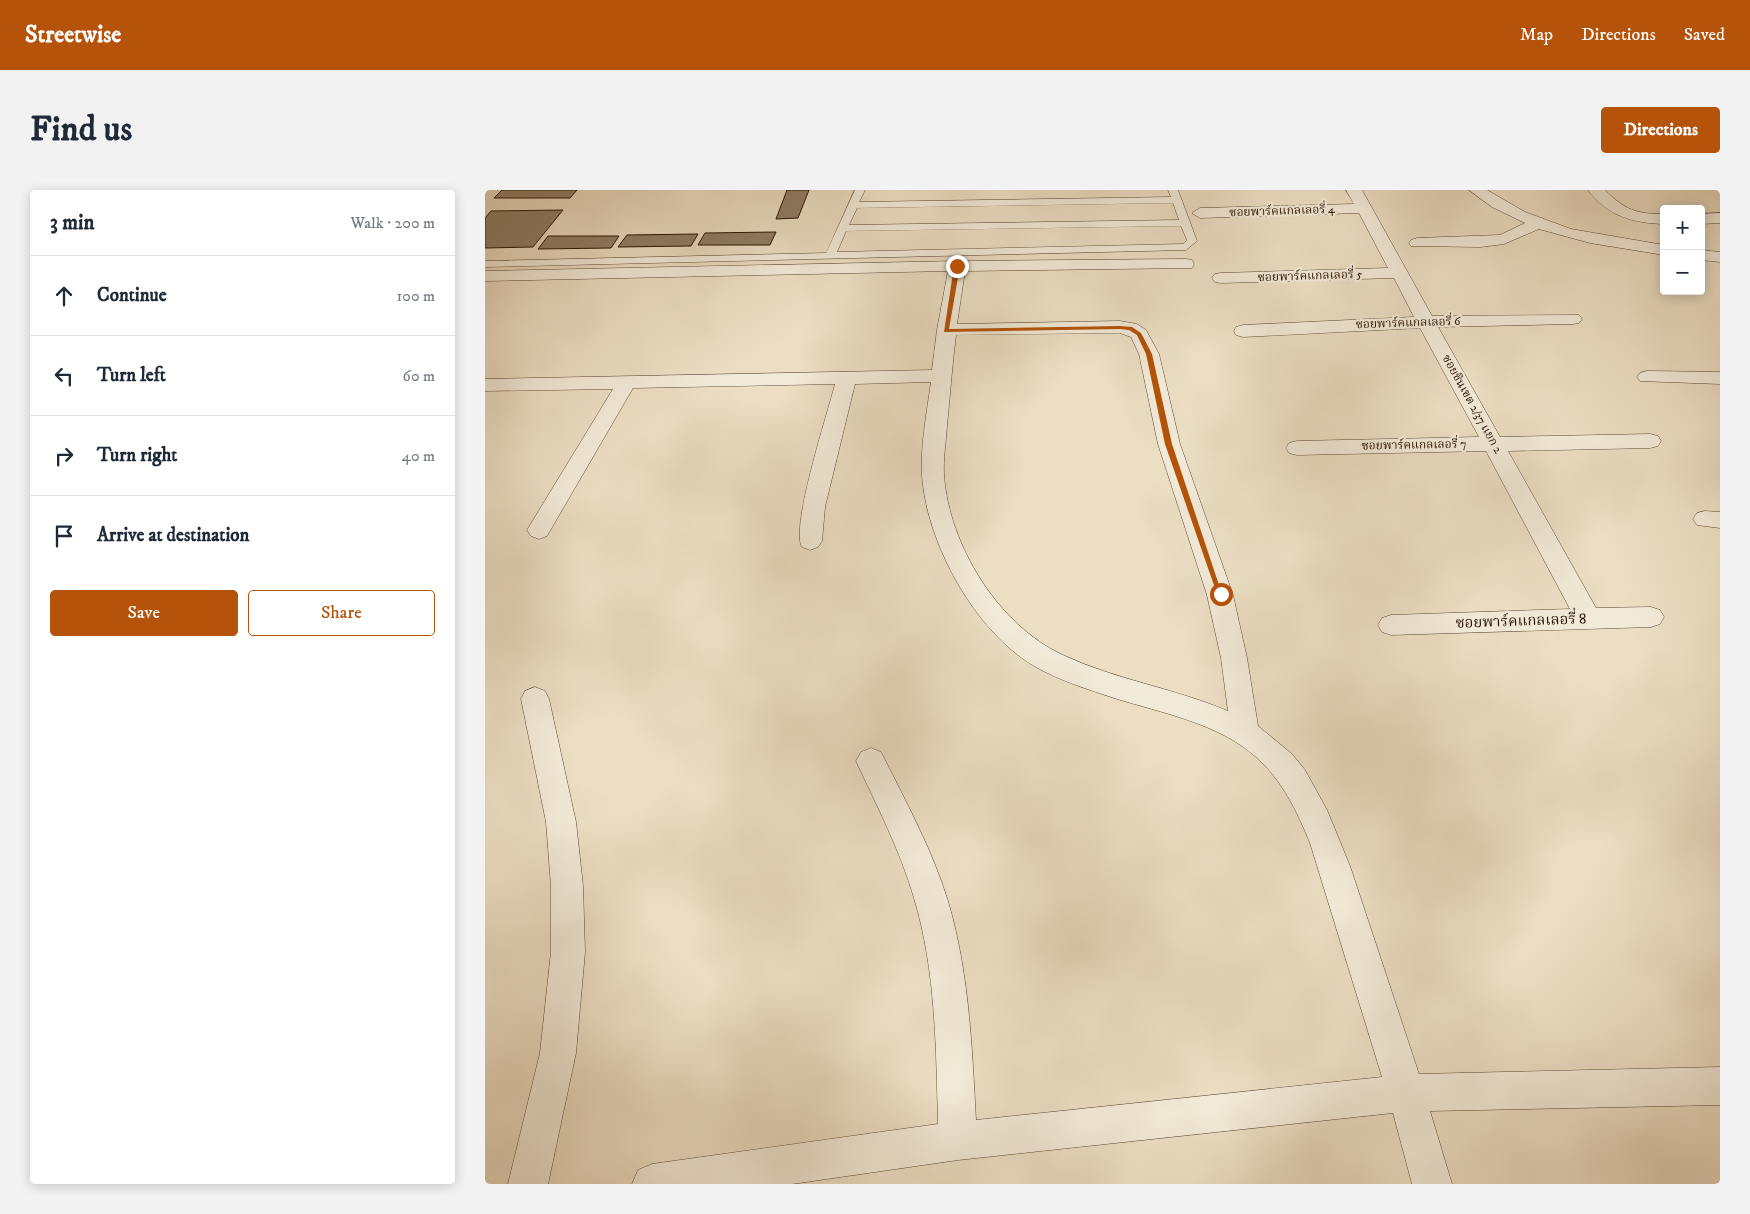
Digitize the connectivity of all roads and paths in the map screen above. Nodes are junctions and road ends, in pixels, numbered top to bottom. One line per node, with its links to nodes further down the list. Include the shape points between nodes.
1 (860, 190): 6 (lane)
2 (1477, 190): 12 (street, via 1501,206)
3 (1596, 190): 10 (street, via 1623,214)
4 (1174, 195): 6 (lane); 11 (lane)
5 (1358, 199): 7 (street, ซอยพาร์คแกลเลอรี่ 4); 22 (street, ซอยชินเขต 2/37 แยก 2)
6 (853, 206): 13 (lane)
7 (1200, 213)
8 (1705, 218): 9 (street)
9 (1720, 218)
10 (1660, 219)
11 (1184, 223): 13 (lane); 17 (lane, via 1192,241 1186,247)
12 (1539, 223): 14 (street, via 1504,239); 15 (street, via 1597,240)
13 (843, 228): 17 (lane)
14 (1417, 243)
15 (1660, 249)
16 (1705, 255): 18 (street)
17 (830, 256): 19 (lane)
18 (1720, 257)
19 (485, 264)
20 (1186, 264): 21 (street)
21 (957, 266): 23 (street); 27 (street)
22 (1399, 273): 24 (street, ซอยพาร์คแกลเลอรี่ 5); 26 (street, ซอยชินเขต 2/37 แยก 2)
23 (485, 276)
24 (1221, 278)
25 (1573, 319): 26 (street, ซอยพาร์คแกลเลอรี่ 6)
26 (1426, 322): 28 (street, ซอยพาร์คแกลเลอรี่ 6); 36 (street, ซอยชินเขต 2/37 แยก 2)
27 (946, 330): 29 (street); 44 (street, via 1120,327 1130,328 1139,334 1149,354 1169,444 1221,594)
28 (1243, 330)
29 (940, 376): 31 (street); 44 (street, via 933,476 939,517 952,548 977,591 1004,627 1041,657 1123,689 1192,709)
30 (1647, 377): 32 (street)
31 (847, 378): 33 (street); 39 (street, via 814,507)
32 (1720, 378)
33 (627, 382): 34 (street); 38 (street)
34 (485, 385)
35 (1650, 441): 36 (street, ซอยพาร์คแกลเลอรี่ 7)
36 (1495, 444): 37 (street, ซอยพาร์คแกลเลอรี่ 7); 41 (street, ซอยชินเขต 2/37 แยก 2)
37 (1297, 448)
38 (539, 530)
39 (809, 541)
40 (1651, 617): 41 (street, ซอยพาร์คแกลเลอรี่ 8)
41 (1588, 618): 42 (street, ซอยพาร์คแกลเลอรี่ 8)
42 (1391, 625)
43 (535, 699): 49 (street, via 561,822 567,886 568,952 558,1054)
44 (1245, 731): 47 (street, via 1282,763 1304,794 1335,869)
45 (871, 761): 48 (street, via 930,899 942,950 952,1012)
46 (1720, 1086): 47 (street)
47 (1407, 1093): 48 (street); 51 (street)
48 (959, 1141): 50 (street)
49 (528, 1184)
50 (651, 1184)
51 (1432, 1184)

